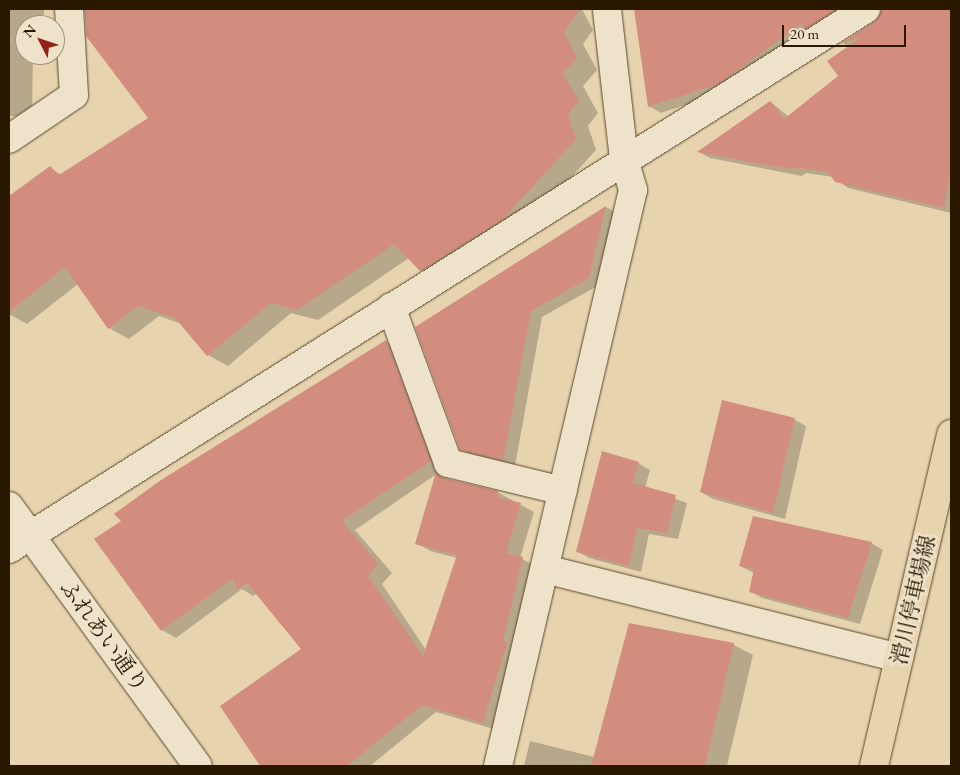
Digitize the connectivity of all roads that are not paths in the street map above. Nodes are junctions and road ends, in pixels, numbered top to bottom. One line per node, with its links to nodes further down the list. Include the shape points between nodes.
1 (69, 9): 4 (street, via 74,95)
2 (607, 9): 5 (street)
3 (866, 9): 5 (street)
4 (9, 139)
5 (624, 159): 6 (street); 8 (street, via 633,190)
6 (391, 307): 8 (street, via 448,463); 10 (street)
7 (951, 434): 12 (main road, 滑川停車場線)
8 (563, 491): 11 (street)
9 (9, 506): 10 (street, ふれあい通り)
10 (19, 543): 13 (street, ふれあい通り)
11 (545, 569): 12 (street); 14 (street)
12 (899, 658): 15 (main road, 滑川停車場線)
13 (198, 766)
14 (498, 766)
15 (874, 766)

